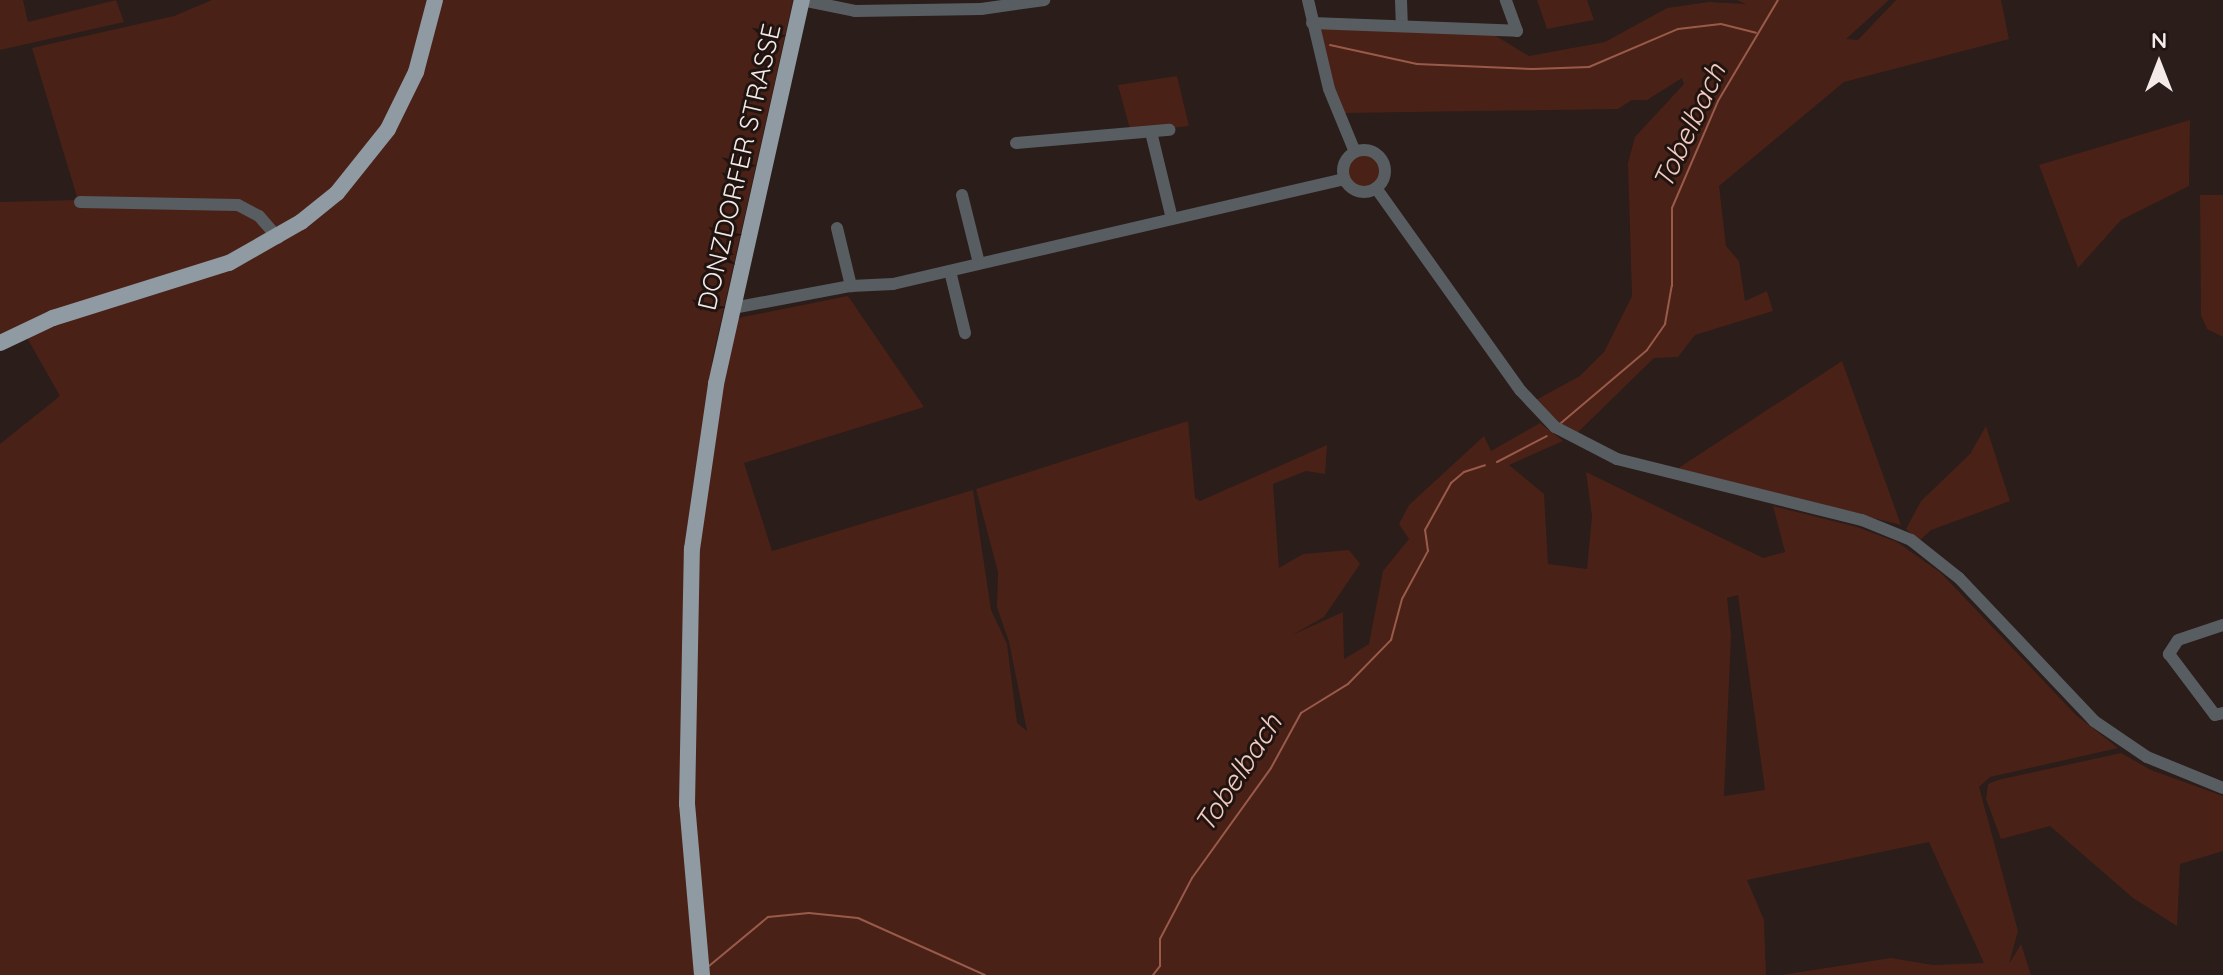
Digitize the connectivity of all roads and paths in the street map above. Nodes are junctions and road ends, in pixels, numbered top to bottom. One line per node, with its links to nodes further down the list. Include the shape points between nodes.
1 (435, 0): 20 (main road, via 416,72 388,129 337,193)
2 (802, 0): 7 (street, via 855,11); 24 (main road, DONZDORFER STRASSE)
3 (1044, 0): 7 (street)
4 (1308, 0): 8 (street)
5 (1401, 0): 9 (street)
6 (1506, 0): 9 (street, via 1517,31)
7 (980, 4)
8 (1312, 23): 9 (street); 13 (street, via 1338,116)
9 (1402, 25)
10 (1169, 130): 11 (street)
11 (1151, 132): 12 (street); 18 (street)
12 (1016, 143)
13 (1355, 152): 14 (street, via 1344,166); 15 (street, via 1368,151 1382,161 1384,178)
14 (1344, 179): 15 (street, via 1358,191); 18 (street)
15 (1376, 188): 29 (street, via 1521,391 1555,427 1617,459 1839,513 1900,534 1952,571 2094,721 2147,757)
16 (962, 195): 21 (street)
17 (80, 202): 20 (street, via 238,205 259,216)
18 (1172, 219): 21 (street)
19 (837, 228): 23 (street)
20 (278, 238): 26 (main road, via 207,271 53,318)
21 (979, 263): 22 (street)
22 (950, 271): 23 (street, via 893,284); 25 (street)
23 (851, 286): 24 (street)
24 (733, 308): 30 (main road, DONZDORFER STRASSE, via 702,466 687,598 687,804)
25 (965, 333)
26 (0, 343)
27 (2223, 625): 28 (street, via 2178,640 2169,654)
28 (2219, 714)
29 (2223, 788)
30 (702, 975)

